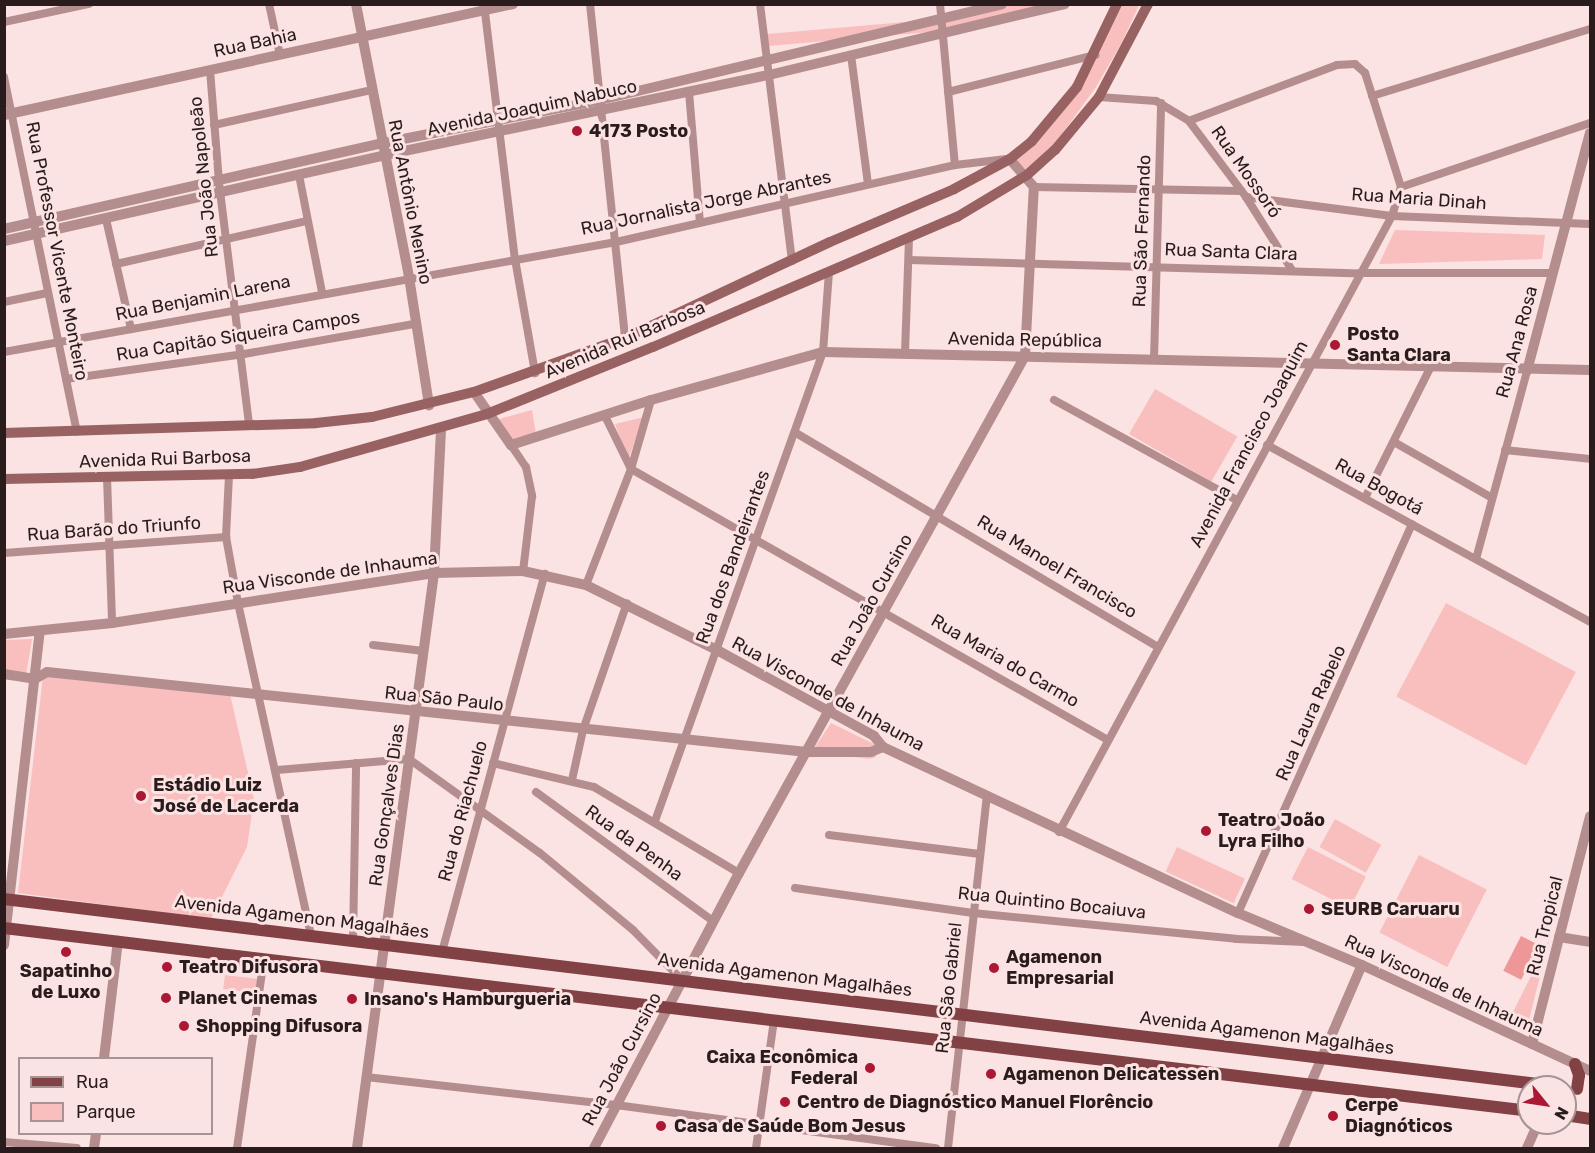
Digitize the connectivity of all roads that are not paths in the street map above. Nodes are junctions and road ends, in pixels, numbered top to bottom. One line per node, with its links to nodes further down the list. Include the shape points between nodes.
1 (89, 4): 14 (street)
2 (269, 4): 18 (street)
3 (356, 4): 17 (street, Rua Antônio Menino)
4 (513, 4): 12 (street, Rua Bahia)
5 (590, 4): 30 (street)
6 (760, 4): 21 (street)
7 (940, 4): 13 (street)
8 (1002, 4): 13 (street, Avenida Joaquim Nabuco)
9 (1065, 4): 16 (street, Avenida Joaquim Nabuco)
10 (1118, 4): 20 (main road, Avenida Rui Barbosa)
11 (1148, 4): 29 (main road, Avenida Rui Barbosa)
12 (484, 8): 17 (street, Rua Bahia); 37 (street)
13 (941, 18): 16 (street); 21 (street, Avenida Joaquim Nabuco)
14 (4, 22)
15 (1590, 28): 28 (street)
16 (942, 32): 19 (street, Avenida Joaquim Nabuco); 27 (street)
17 (362, 36): 18 (street, Rua Bahia); 25 (street, Rua Antônio Menino)
18 (280, 55): 22 (street, Rua Bahia)
19 (851, 55): 23 (street, Avenida Joaquim Nabuco); 45 (street)
20 (1095, 55): 27 (street); 41 (main road, Avenida Rui Barbosa, via 1053,117)
21 (767, 59): 23 (street); 30 (street, Avenida Joaquim Nabuco)
22 (210, 70): 33 (street, Rua Bahia); 36 (street, Rua João Napoleão)
23 (769, 75): 26 (street, Avenida Joaquim Nabuco); 51 (street)
24 (4, 77): 33 (street, Rua Professor Vicente Monteiro)
25 (372, 90): 36 (street); 39 (street, Rua Antônio Menino)
26 (689, 92): 32 (street, Avenida Joaquim Nabuco); 56 (street)
27 (948, 92): 42 (street)
28 (1372, 96): 34 (street, via 1365,74 1355,64 1337,65); 48 (street)
29 (1099, 97): 31 (street, Rua Mossoró, via 1136,97); 44 (main road, Avenida Rui Barbosa, via 1055,150)
30 (600, 100): 32 (street); 37 (street, Avenida Joaquim Nabuco)
31 (1161, 104): 34 (street, Rua Mossoró); 47 (street, Rua São Fernando)
32 (601, 112): 37 (street, Avenida Joaquim Nabuco); 64 (street)
33 (9, 114): 55 (street, Rua Professor Vicente Monteiro)
34 (1189, 121): 50 (street, Rua Mossoró)
35 (1590, 123): 48 (street)
36 (214, 125): 49 (street, Rua João Napoleão)
37 (499, 128): 39 (street, Avenida Joaquim Nabuco); 40 (street, Avenida Joaquim Nabuco); 65 (street)
38 (1590, 133): 57 (street, Rua Ana Rosa)
39 (383, 143): 40 (street, Rua Antônio Menino); 49 (street, Avenida Joaquim Nabuco)
40 (385, 155): 43 (street, Avenida Joaquim Nabuco); 75 (street, Rua Antônio Menino)
41 (1010, 159): 42 (street, Rua Jornalista Jorge Abrantes); 44 (street); 67 (main road, Avenida Rui Barbosa, via 954,189)
42 (954, 165): 45 (street, Rua Jornalista Jorge Abrantes)
43 (299, 175): 49 (street, Avenida Joaquim Nabuco); 54 (street)
44 (1028, 175): 46 (street, Rua João Cursino); 62 (main road, Avenida Rui Barbosa, via 998,195)
45 (868, 184): 51 (street, Rua Jornalista Jorge Abrantes)
46 (1034, 187): 47 (street, Rua Maria Dinah); 68 (street, Rua João Cursino)
47 (1161, 187): 50 (street, Rua Maria Dinah); 70 (street, Rua São Fernando)
48 (1401, 187): 52 (street, Avenida Francisco Joaquim)
49 (220, 188): 53 (street, Avenida Joaquim Nabuco); 55 (street, Avenida Joaquim Nabuco); 61 (street, Rua João Napoleão)
50 (1244, 194): 52 (street, Rua Maria Dinah); 71 (street, Rua Mossoró)
51 (784, 203): 56 (street, Rua Jornalista Jorge Abrantes); 67 (street)
52 (1392, 216): 57 (street, Rua Maria Dinah); 73 (street, Avenida Francisco Joaquim)
53 (106, 219): 60 (street, Avenida Joaquim Nabuco); 69 (street)
54 (308, 221): 61 (street); 77 (street)
55 (33, 223): 59 (street, Avenida Joaquim Nabuco); 60 (street, Rua Professor Vicente Monteiro)
56 (700, 223): 64 (street, Rua Jornalista Jorge Abrantes)
57 (1565, 223): 58 (street, Rua Maria Dinah); 74 (street, Rua Ana Rosa)
58 (1590, 224)
59 (4, 229)
60 (35, 235): 63 (street, Avenida Joaquim Nabuco); 76 (street, Rua Professor Vicente Monteiro)
61 (227, 239): 69 (street); 79 (street, Rua João Napoleão)
62 (909, 239): 66 (street); 72 (main road, Avenida Rui Barbosa)
63 (4, 241)
64 (616, 242): 65 (street, Rua Jornalista Jorge Abrantes); 82 (street)
65 (514, 259): 75 (street, Rua Jornalista Jorge Abrantes); 94 (street)
66 (909, 260): 68 (street, Rua Santa Clara); 86 (street)
67 (792, 261): 82 (main road, Avenida Rui Barbosa)
68 (1030, 261): 70 (street, Rua Santa Clara); 88 (street, Rua João Cursino)
69 (116, 264): 81 (street)
70 (1158, 266): 71 (street, Rua Santa Clara); 89 (street, Rua São Fernando)
71 (1292, 270): 73 (street, Rua Santa Clara)
72 (829, 272): 85 (street, Rua dos Bandeirantes); 100 (main road, Avenida Rui Barbosa)
73 (1360, 273): 74 (street, Rua Santa Clara); 90 (street, Avenida Francisco Joaquim)
74 (1552, 273): 93 (street, Rua Ana Rosa)
75 (409, 277): 77 (street, Rua Benjamin Larena); 80 (street, Rua Antônio Menino)
76 (47, 292): 78 (street); 83 (street, Rua Professor Vicente Monteiro)
77 (321, 292): 79 (street, Rua Benjamin Larena)
78 (4, 302)
79 (236, 309): 81 (street, Rua Benjamin Larena); 87 (street, Rua João Napoleão)
80 (415, 324): 87 (street, Rua Capitão Siqueira Campos); 99 (street, Rua Antônio Menino)
81 (131, 329): 83 (street, Rua Benjamin Larena)
82 (625, 338): 94 (main road, Avenida Rui Barbosa)
83 (57, 343): 84 (street, Rua Benjamin Larena); 95 (street, Rua Professor Vicente Monteiro)
84 (4, 352)
85 (823, 352): 86 (street, Avenida República); 97 (street, Avenida República); 105 (street, Rua dos Bandeirantes)
86 (905, 353): 88 (street, Avenida República)
87 (243, 354): 95 (street, Rua Capitão Siqueira Campos); 102 (street, Rua João Napoleão)
88 (1025, 356): 89 (street, Avenida República); 119 (street, Rua João Cursino)
89 (1154, 359): 90 (street, Avenida República)
90 (1311, 363): 91 (street, Avenida República); 109 (street, Avenida Francisco Joaquim)
91 (1430, 368): 93 (street, Avenida República); 107 (street)
92 (1590, 370): 93 (street, Avenida República)
93 (1527, 371): 110 (street, Rua Ana Rosa)
94 (535, 373): 96 (main road, Avenida Rui Barbosa)
95 (66, 379): 104 (street, Rua Professor Vicente Monteiro)
96 (474, 392): 99 (main road, Avenida Rui Barbosa); 100 (street)
97 (651, 400): 101 (street, Avenida República); 112 (street)
98 (1054, 400): 118 (street)
99 (429, 405): 102 (main road, Avenida Rui Barbosa, via 316,423)
100 (487, 414): 103 (main road, Avenida Rui Barbosa); 108 (street)
101 (605, 416): 108 (street, Avenida República); 112 (street)
102 (249, 423): 104 (main road, Avenida Rui Barbosa)
103 (441, 428): 113 (main road, Avenida Rui Barbosa, via 300,467); 127 (street, Rua Gonçalves Dias)
104 (77, 432): 106 (main road, Avenida Rui Barbosa)
105 (796, 433): 119 (street, Rua Manoel Francisco); 122 (street, Rua dos Bandeirantes)
106 (4, 434)
107 (1394, 442): 116 (street); 117 (street)
108 (511, 445): 126 (street, via 530,480)
109 (1267, 445): 116 (street, Rua Bogotá); 118 (street, Avenida Francisco Joaquim)
110 (1505, 450): 111 (street); 117 (street, Rua Ana Rosa)
111 (1590, 459)
112 (631, 469): 122 (street, Rua Maria do Carmo); 129 (street)
113 (229, 475): 114 (main road, Avenida Rui Barbosa); 121 (street)
114 (106, 477): 115 (main road, Avenida Rui Barbosa); 123 (street)
115 (4, 479)
116 (1365, 498): 120 (street, Rua Bogotá)
117 (1492, 498): 125 (street, Rua Ana Rosa)
118 (1237, 500): 139 (street, Avenida Francisco Joaquim)
119 (938, 516): 132 (street, Rua João Cursino); 139 (street, Rua Manoel Francisco)
120 (1412, 524): 125 (street, Rua Bogotá); 170 (street, Rua Laura Rabelo)
121 (226, 537): 123 (street, Rua Barão do Triunfo); 130 (street)
122 (756, 538): 132 (street, Rua Maria do Carmo); 140 (street, Rua dos Bandeirantes)
123 (108, 546): 124 (street, Rua Barão do Triunfo); 135 (street)
124 (4, 553)
125 (1476, 559): 134 (street, Rua Bogotá)
126 (523, 571): 127 (street, Rua Visconde de Inhauma); 128 (street, Rua Visconde de Inhauma)
127 (434, 573): 130 (street, Rua Visconde de Inhauma); 141 (street, Rua Gonçalves Dias)
128 (545, 574): 129 (street, Rua Visconde de Inhauma); 147 (street, Rua do Riachuelo)
129 (586, 585): 131 (street, Rua Visconde de Inhauma)
130 (238, 603): 135 (street, Rua Visconde de Inhauma); 144 (street)
131 (627, 603): 140 (street, Rua Visconde de Inhauma); 148 (street)
132 (885, 612): 145 (street, Rua João Cursino); 150 (street, Rua Maria do Carmo)
133 (1590, 616): 134 (street)
134 (1590, 622)
135 (112, 623): 136 (street, Rua Visconde de Inhauma)
136 (40, 631): 137 (street, Rua Visconde de Inhauma); 143 (street)
137 (4, 634)
138 (373, 645): 141 (street)
139 (1158, 647): 150 (street, Avenida Francisco Joaquim)
140 (717, 650): 145 (street, Rua Visconde de Inhauma); 149 (street, Rua dos Bandeirantes)
141 (424, 651): 146 (street, Rua Gonçalves Dias)
142 (4, 674): 143 (street, Rua São Paulo)
143 (35, 679): 144 (street, Rua São Paulo, via 47,672); 168 (street)
144 (257, 697): 146 (street, Rua São Paulo); 156 (street)
145 (829, 711): 151 (street, Rua Visconde de Inhauma, via 874,736); 152 (street, Rua João Cursino)
146 (417, 713): 147 (street, Rua São Paulo); 153 (street, Rua Gonçalves Dias)
147 (505, 722): 148 (street, Rua São Paulo); 155 (street, Rua do Riachuelo)
148 (583, 730): 149 (street, Rua São Paulo); 157 (street)
149 (682, 739): 152 (street, Rua São Paulo); 162 (street, Rua dos Bandeirantes)
150 (1108, 740): 163 (street, Avenida Francisco Joaquim)
151 (883, 747): 152 (street, Rua São Paulo, via 872,752); 159 (street, Rua Visconde de Inhauma)
152 (807, 752): 166 (street, Rua João Cursino)
153 (409, 759): 154 (street); 160 (street); 180 (street, Rua Gonçalves Dias)
154 (356, 763): 156 (street); 176 (street)
155 (493, 763): 157 (street); 160 (street, Rua do Riachuelo)
156 (277, 770): 173 (street)
157 (572, 780): 162 (street, via 612,796)
158 (537, 792): 171 (street, Rua da Penha)
159 (987, 796): 163 (street, Rua Visconde de Inhauma); 165 (street, Rua São Gabriel)
160 (480, 811): 181 (street, Rua do Riachuelo); 185 (street, via 517,835 633,930)
161 (1590, 816): 174 (street, Rua Tropical)
162 (655, 821): 166 (street)
163 (1059, 832): 170 (street, Rua Visconde de Inhauma)
164 (829, 835): 165 (street)
165 (980, 854): 169 (street, Rua São Gabriel)
166 (738, 873): 171 (street, Rua João Cursino)
167 (795, 888): 169 (street, Rua Quintino Bocaiuva)
168 (8, 900): 172 (street); 173 (main road, Avenida Agamenon Magalhães)
169 (973, 913): 177 (street, Rua Quintino Bocaiuva, via 1236,939); 187 (street, Rua São Gabriel)
170 (1238, 913): 177 (street, Rua Visconde de Inhauma)
171 (713, 921): 185 (street, Rua João Cursino)
172 (6, 928): 175 (main road); 179 (street)
173 (311, 934): 176 (main road, Avenida Agamenon Magalhães)
174 (1559, 937): 178 (street); 190 (street, Rua Tropical)
175 (118, 941): 182 (main road); 191 (street)
176 (353, 942): 180 (main road, Avenida Agamenon Magalhães)
177 (1306, 942): 183 (street, Rua Visconde de Inhauma)
178 (1590, 942)
179 (4, 945)
180 (383, 945): 181 (main road, Avenida Agamenon Magalhães); 184 (street, Rua Gonçalves Dias)
181 (442, 952): 185 (main road, Avenida Agamenon Magalhães)
182 (260, 958): 184 (main road); 205 (street)
183 (1362, 965): 190 (street, Rua Visconde de Inhauma); 192 (street)
184 (379, 975): 186 (main road); 196 (street, Rua Gonçalves Dias)
185 (682, 980): 186 (street, Rua João Cursino); 187 (main road, Avenida Agamenon Magalhães)
186 (667, 1007): 188 (main road); 199 (street, Rua João Cursino)
187 (963, 1016): 189 (street, Rua São Gabriel); 192 (main road, Avenida Agamenon Magalhães)
188 (774, 1020): 189 (main road); 201 (street)
189 (960, 1043): 198 (main road); 210 (street, Rua São Gabriel)
190 (1532, 1044): 193 (street, Rua Visconde de Inhauma)
191 (104, 1057)
192 (1324, 1058): 197 (main road, Avenida Agamenon Magalhães); 198 (street)
193 (1575, 1064): 194 (street, Rua Visconde de Inhauma); 195 (main road)
194 (1590, 1071)
195 (1577, 1076)
196 (366, 1077): 199 (street); 206 (street, Rua Gonçalves Dias)
197 (1517, 1082)
198 (1312, 1086): 200 (main road); 211 (street)
199 (616, 1106): 201 (street); 207 (street, Rua João Cursino)
200 (1517, 1110)
201 (759, 1125): 208 (street); 209 (street)
202 (1533, 1135): 212 (street)
203 (4, 1142): 204 (street)
204 (77, 1149)
205 (237, 1149)
206 (357, 1149)
207 (594, 1149)
208 (756, 1149)
209 (936, 1149)
210 (948, 1149)
211 (1283, 1149)
212 (1527, 1149)

